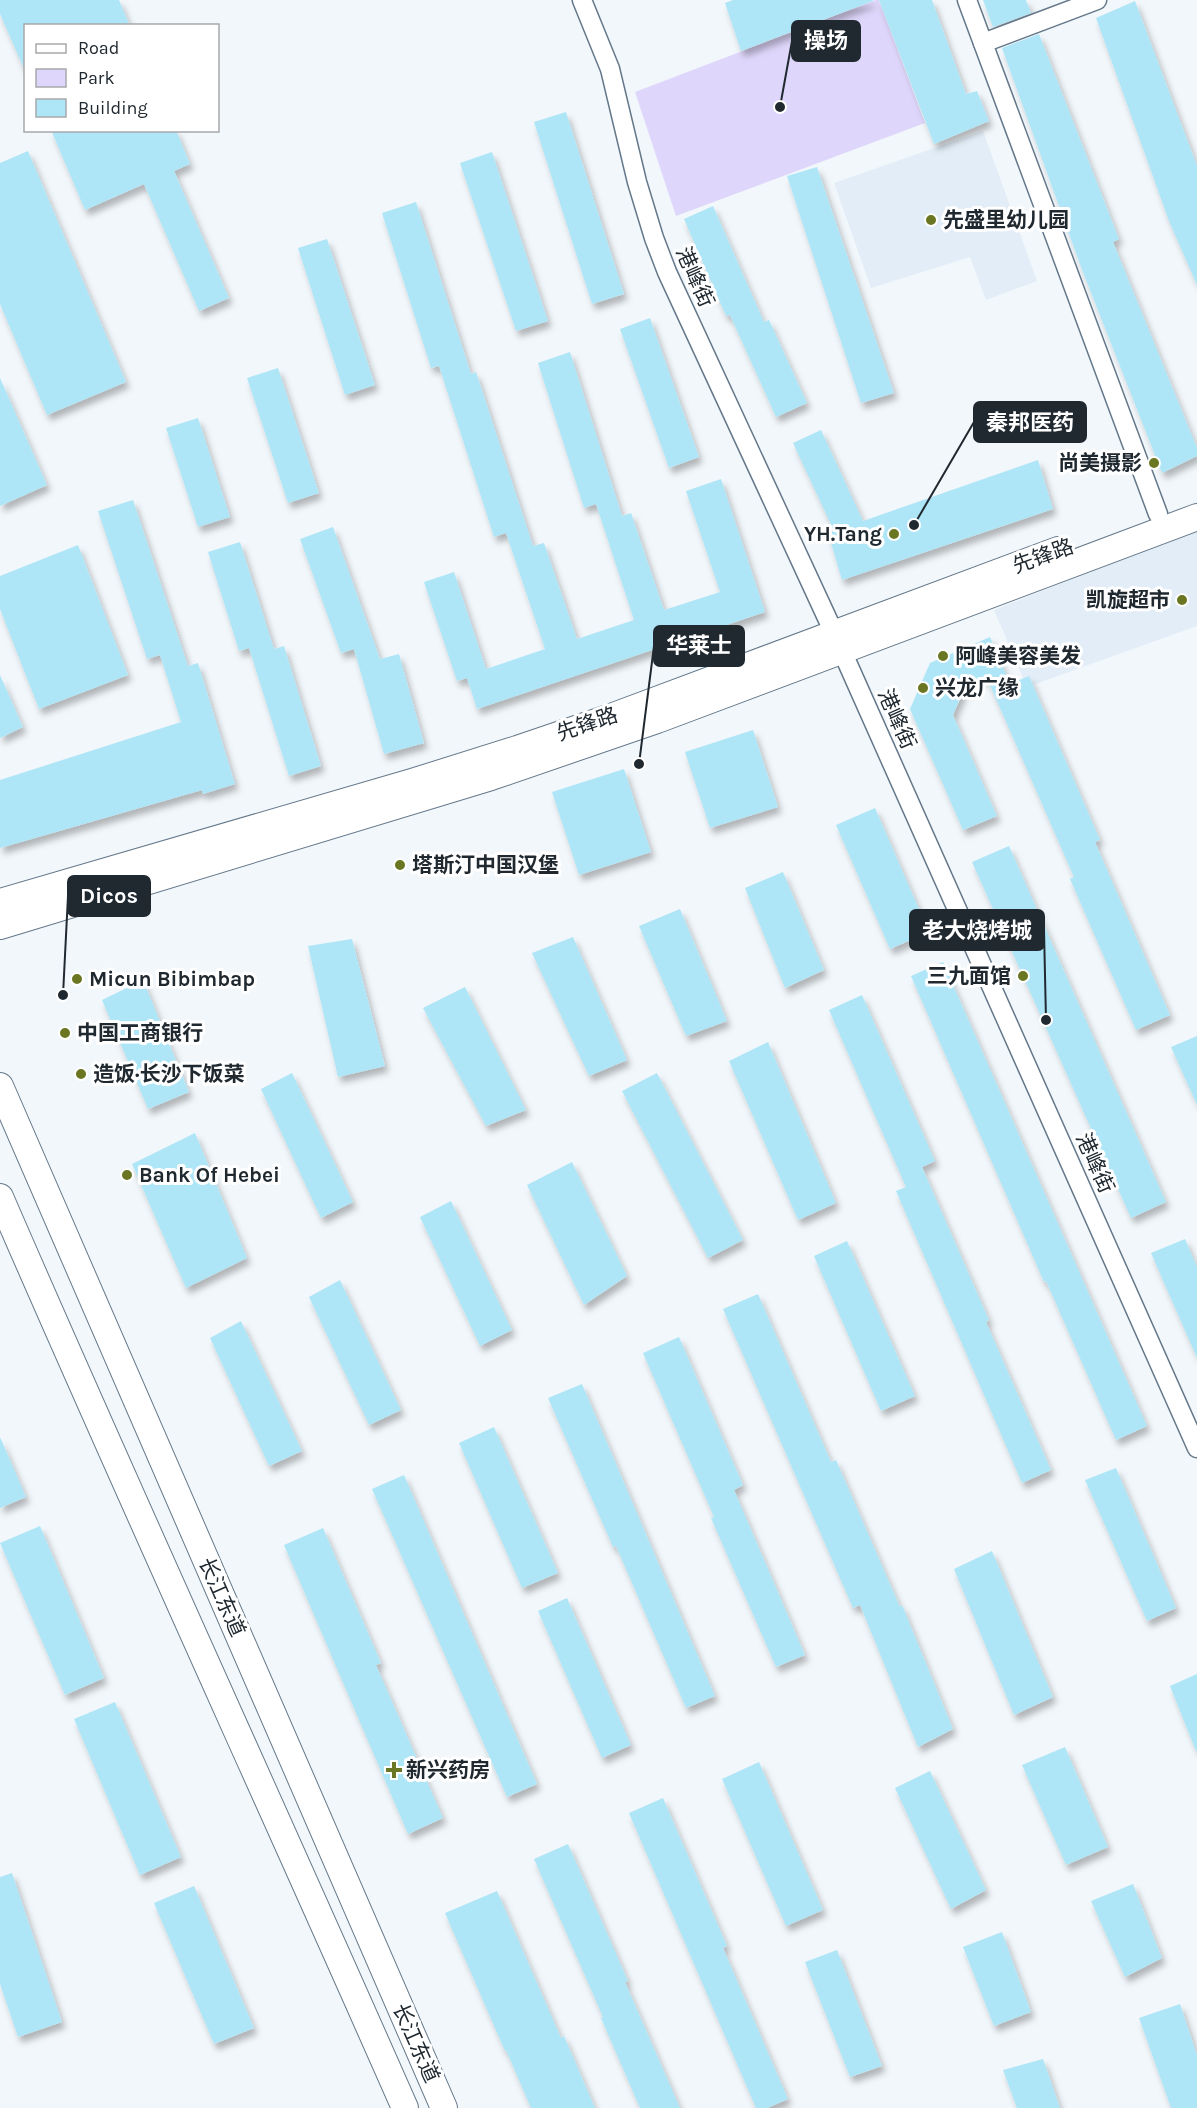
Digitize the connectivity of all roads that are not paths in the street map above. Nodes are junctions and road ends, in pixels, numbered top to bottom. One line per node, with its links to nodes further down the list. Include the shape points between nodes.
1 (582, 0): 8 (street, 港峰街, via 610,69 637,182 667,272)
2 (967, 0): 4 (street)
3 (1097, 0): 4 (street)
4 (983, 43): 6 (street)
5 (1197, 499): 6 (street, 先锋路)
6 (1158, 514): 8 (street, 先锋路)
7 (1197, 517): 8 (street)
8 (838, 642): 9 (street, 先锋路, via 412,782); 10 (street, via 657,720 491,777); 13 (street, 港峰街)
9 (0, 902)
10 (0, 926)
11 (0, 1086): 15 (street, 长江东道)
12 (0, 1197): 14 (street, 长江东道)
13 (1197, 1448)
14 (405, 2108)
15 (444, 2108)

